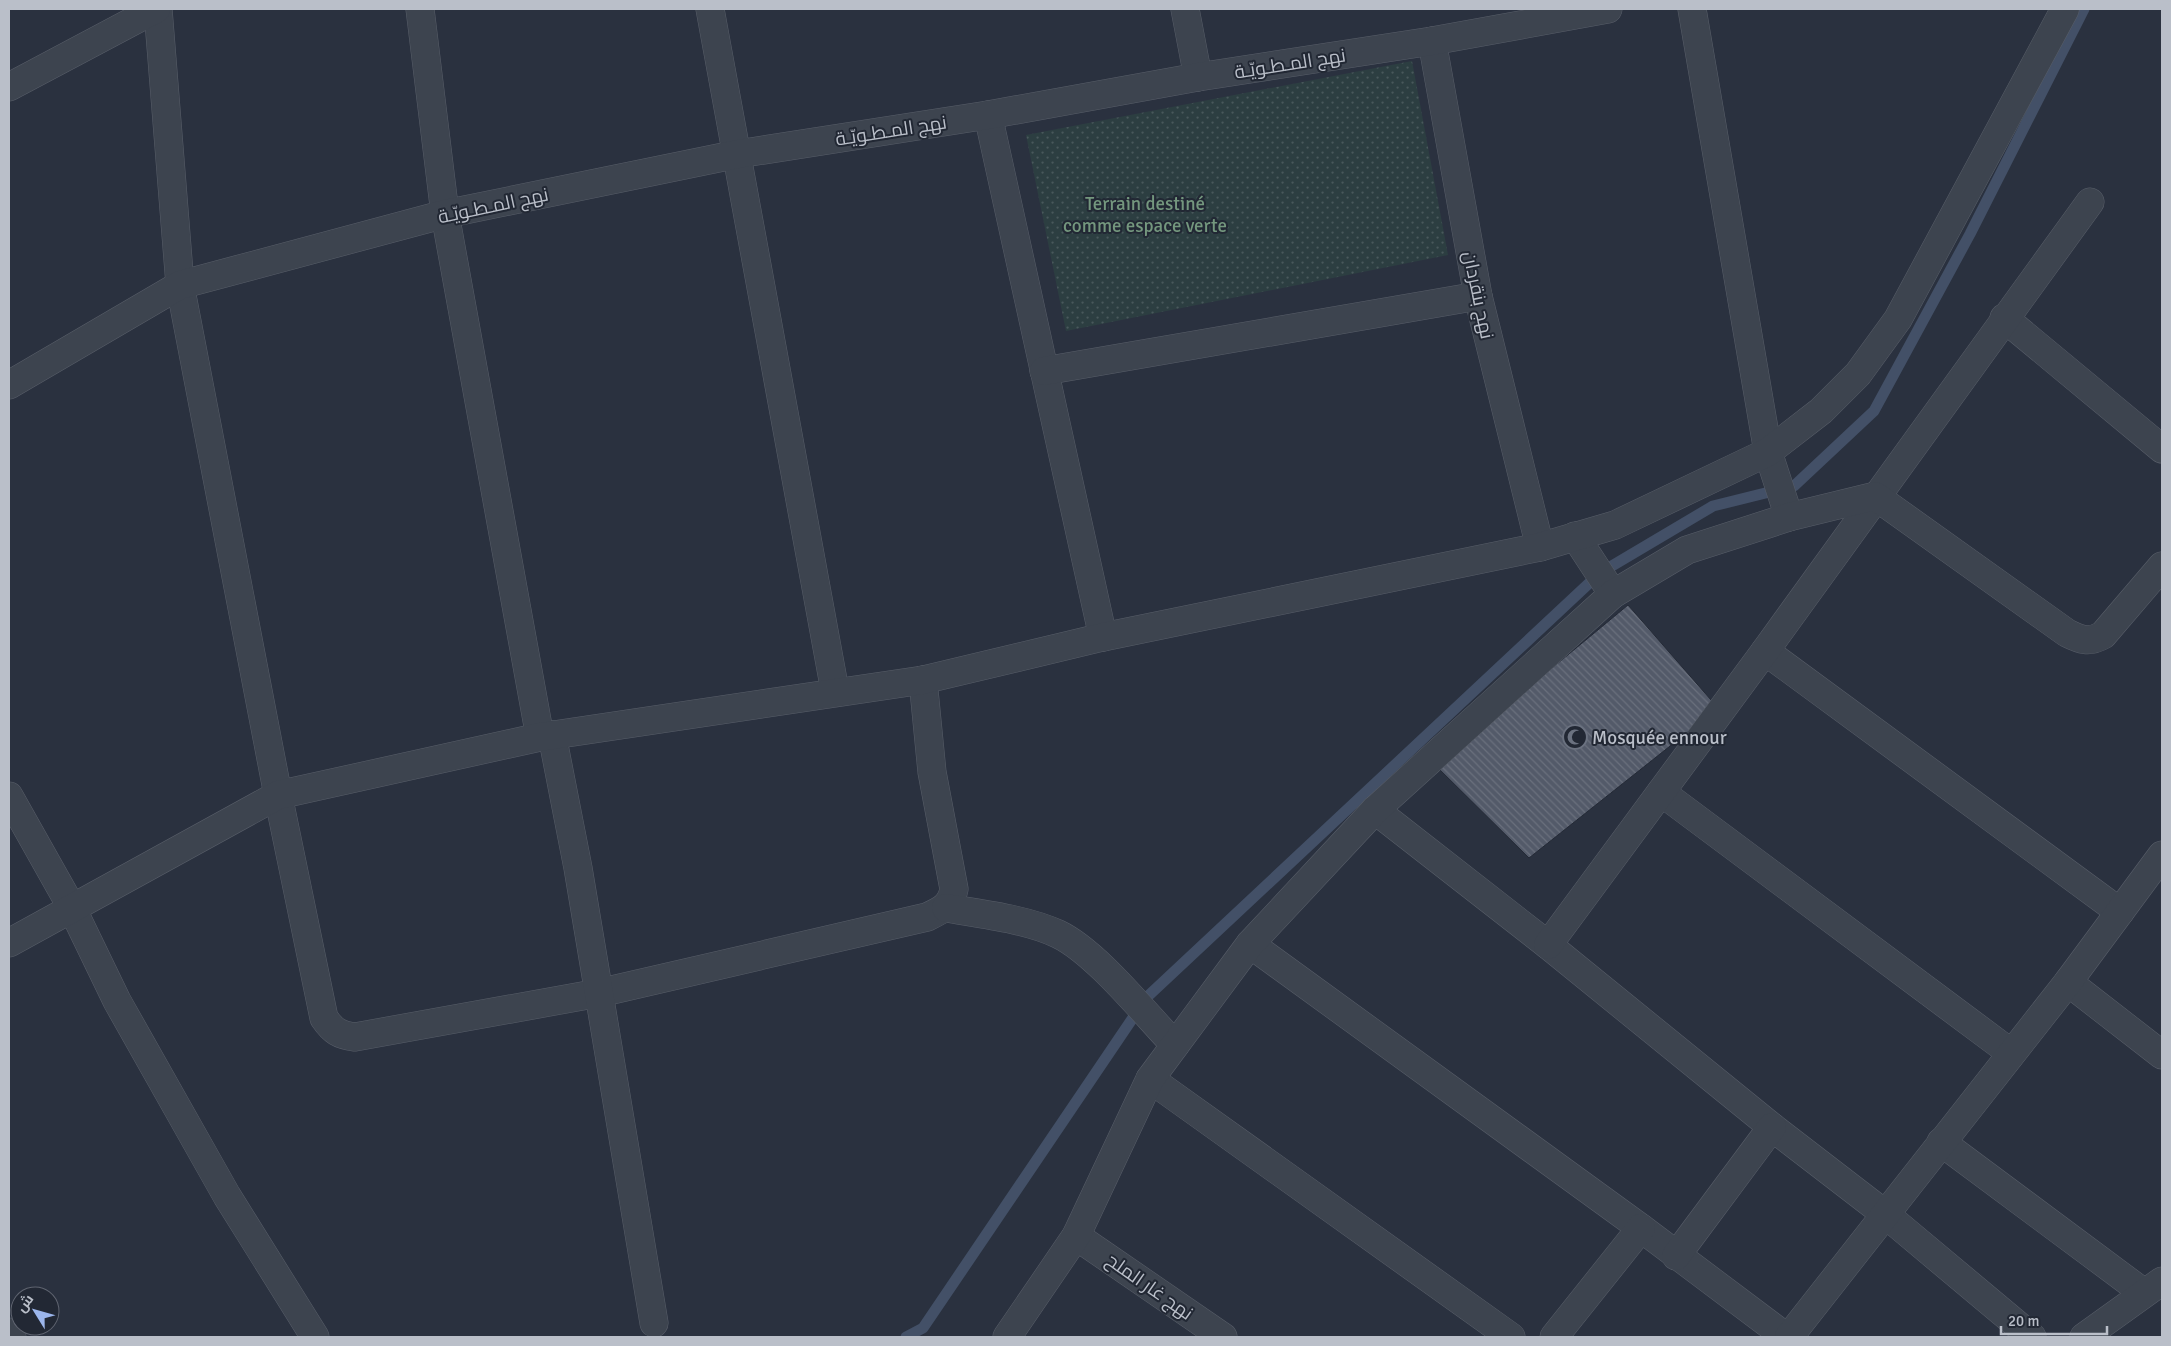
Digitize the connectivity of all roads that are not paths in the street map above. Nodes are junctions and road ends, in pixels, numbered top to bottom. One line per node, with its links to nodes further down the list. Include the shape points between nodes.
1 (157, 9): 10 (street); 15 (street)
2 (420, 9): 14 (street)
3 (710, 9): 12 (street)
4 (1185, 9): 9 (street)
5 (1608, 9): 8 (street, نهج المـطـويّـة)
6 (1692, 9): 21 (street)
7 (2065, 9): 21 (street, via 1898,319 1858,374 1821,411)
8 (1432, 41): 9 (street, نهج المـطـويّـة); 16 (street, نهج بنقردان)
9 (1198, 77): 11 (street, نهج المـطـويّـة)
10 (11, 80)
11 (988, 115): 12 (street, نهج المـطـويّـة); 18 (street)
12 (738, 154): 14 (street, نهج المـطـويّـة); 31 (street)
13 (2090, 202): 17 (street)
14 (445, 214): 15 (street, نهج المـطـويّـة); 32 (street)
15 (180, 285): 19 (street, نهج المـطـويّـة); 34 (street)
16 (1478, 296): 18 (street); 25 (street, نهج بنقردان)
17 (2004, 318): 20 (street); 22 (street)
18 (1044, 371): 28 (street)
19 (9, 385)
20 (2162, 449)
21 (1768, 452): 23 (street); 24 (street, via 1615,524)
22 (1874, 496): 23 (street); 26 (street, via 2067,633 2083,641 2103,635); 29 (street)
23 (1789, 517): 27 (street, via 1687,550)
24 (1575, 536): 25 (street); 27 (street)
25 (1540, 547): 28 (street)
26 (2162, 566)
27 (1613, 594): 36 (street)
28 (1103, 637): 30 (street)
29 (1764, 651): 33 (street); 40 (street)
30 (923, 680): 31 (street); 39 (street, via 932,772 954,888)
31 (835, 691): 32 (street)
32 (546, 736): 34 (street); 45 (street, via 578,868)
33 (1661, 792): 43 (street); 47 (street)
34 (278, 795): 38 (street); 45 (street, via 324,1018 333,1031 355,1037)
35 (9, 796): 38 (street)
36 (1375, 810): 42 (street); 43 (street)
37 (2162, 858): 40 (street)
38 (72, 908): 41 (street); 60 (street, via 117,1001 227,1196)
39 (946, 908): 45 (street, via 927,917); 46 (street, via 991,915 1058,934 1082,950 1116,982)
40 (2120, 912): 44 (street)
41 (9, 943)
42 (1250, 944): 46 (street); 53 (street)
43 (1548, 945): 50 (street)
44 (2068, 982): 47 (street); 48 (street)
45 (599, 994): 57 (street)
46 (1175, 1046): 49 (street)
47 (2011, 1053): 51 (street)
48 (2162, 1055)
49 (1150, 1079): 54 (street); 63 (street)
50 (1772, 1127): 52 (street); 55 (street)
51 (1941, 1142): 52 (street); 56 (street)
52 (1885, 1214): 65 (street); 66 (street)
53 (1641, 1228): 55 (street); 64 (street)
54 (1076, 1236): 61 (street); 62 (street, نهج غار الملح)
55 (1676, 1256): 65 (street)
56 (2153, 1287): 67 (street)
57 (654, 1323)
58 (9, 1332): 59 (street)
59 (12, 1337)
60 (315, 1337)
61 (1007, 1337)
62 (1223, 1337)
63 (1512, 1337)
64 (1554, 1337)
65 (1788, 1337)
66 (2032, 1337)
67 (2084, 1337)

